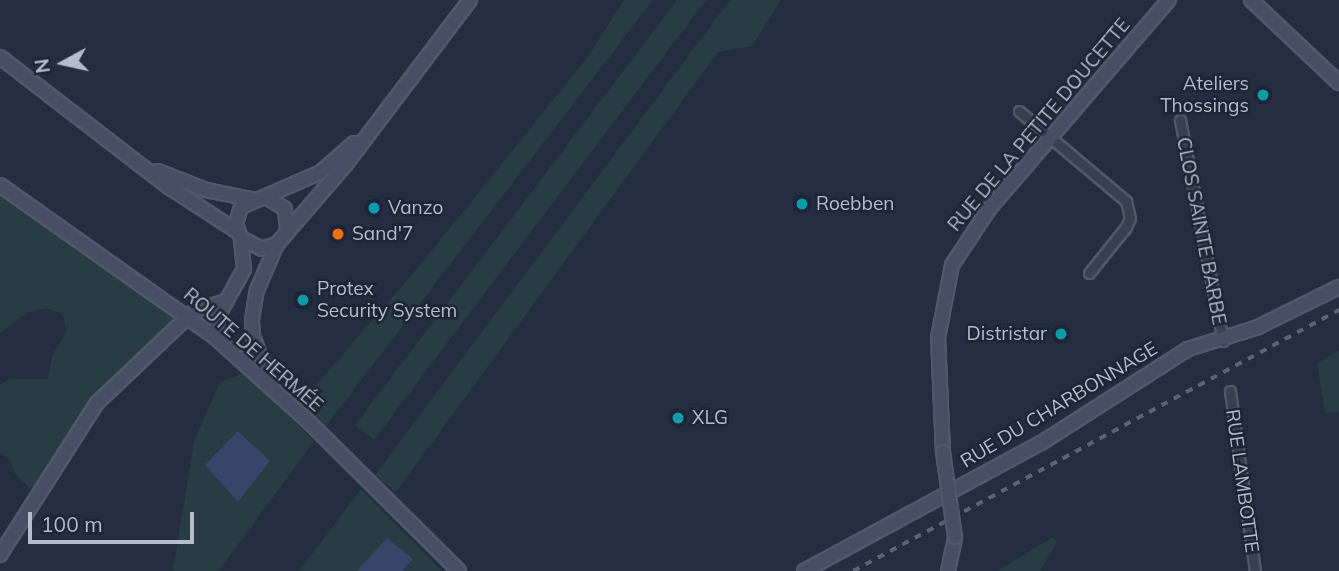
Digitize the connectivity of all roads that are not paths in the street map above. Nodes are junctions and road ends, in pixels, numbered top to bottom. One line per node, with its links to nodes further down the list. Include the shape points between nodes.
1 (470, 0): 8 (street)
2 (1169, 0): 9 (street, RUE DE LA PETITE DOUCETTE)
3 (1251, 0): 5 (street)
4 (0, 57): 10 (street)
5 (1339, 83)
6 (1019, 111): 9 (street)
7 (1180, 120): 23 (street, CLOS SAINTE BARBE)
8 (370, 130): 12 (street, via 321,172); 14 (street)
9 (1052, 138): 17 (street, via 1126,201 1130,218 1126,227); 30 (street, RUE DE LA PETITE DOUCETTE, bridge, via 967,238 953,265 938,338 943,452 955,537)
10 (139, 161): 13 (street, via 172,179); 15 (street)
11 (0, 185): 20 (street, ROUTE DE HERMÉE)
12 (266, 197): 13 (street); 14 (street, via 285,209)
13 (251, 199): 15 (street, via 237,215)
14 (287, 231): 16 (street)
15 (240, 235): 16 (street, via 254,247); 19 (street, via 244,269)
16 (277, 244): 21 (street, via 257,290)
17 (1089, 273)
18 (1339, 287): 23 (street, RUE DU CHARBONNAGE)
19 (227, 301): 20 (street); 22 (street, via 218,316)
20 (189, 317): 22 (street, ROUTE DE HERMÉE); 27 (street, via 97,403)
21 (253, 336): 24 (street); 25 (street)
22 (216, 338): 24 (street, ROUTE DE HERMÉE)
23 (1223, 341): 29 (street, RUE DU CHARBONNAGE, via 1188,349 1041,443)
24 (233, 352): 25 (street, ROUTE DE HERMÉE)
25 (274, 390): 28 (street, ROUTE DE HERMÉE)
26 (1230, 391): 31 (street, RUE LAMBOTTE)
27 (0, 555)
28 (459, 571)
29 (804, 571)
30 (948, 571)
31 (1255, 571)

